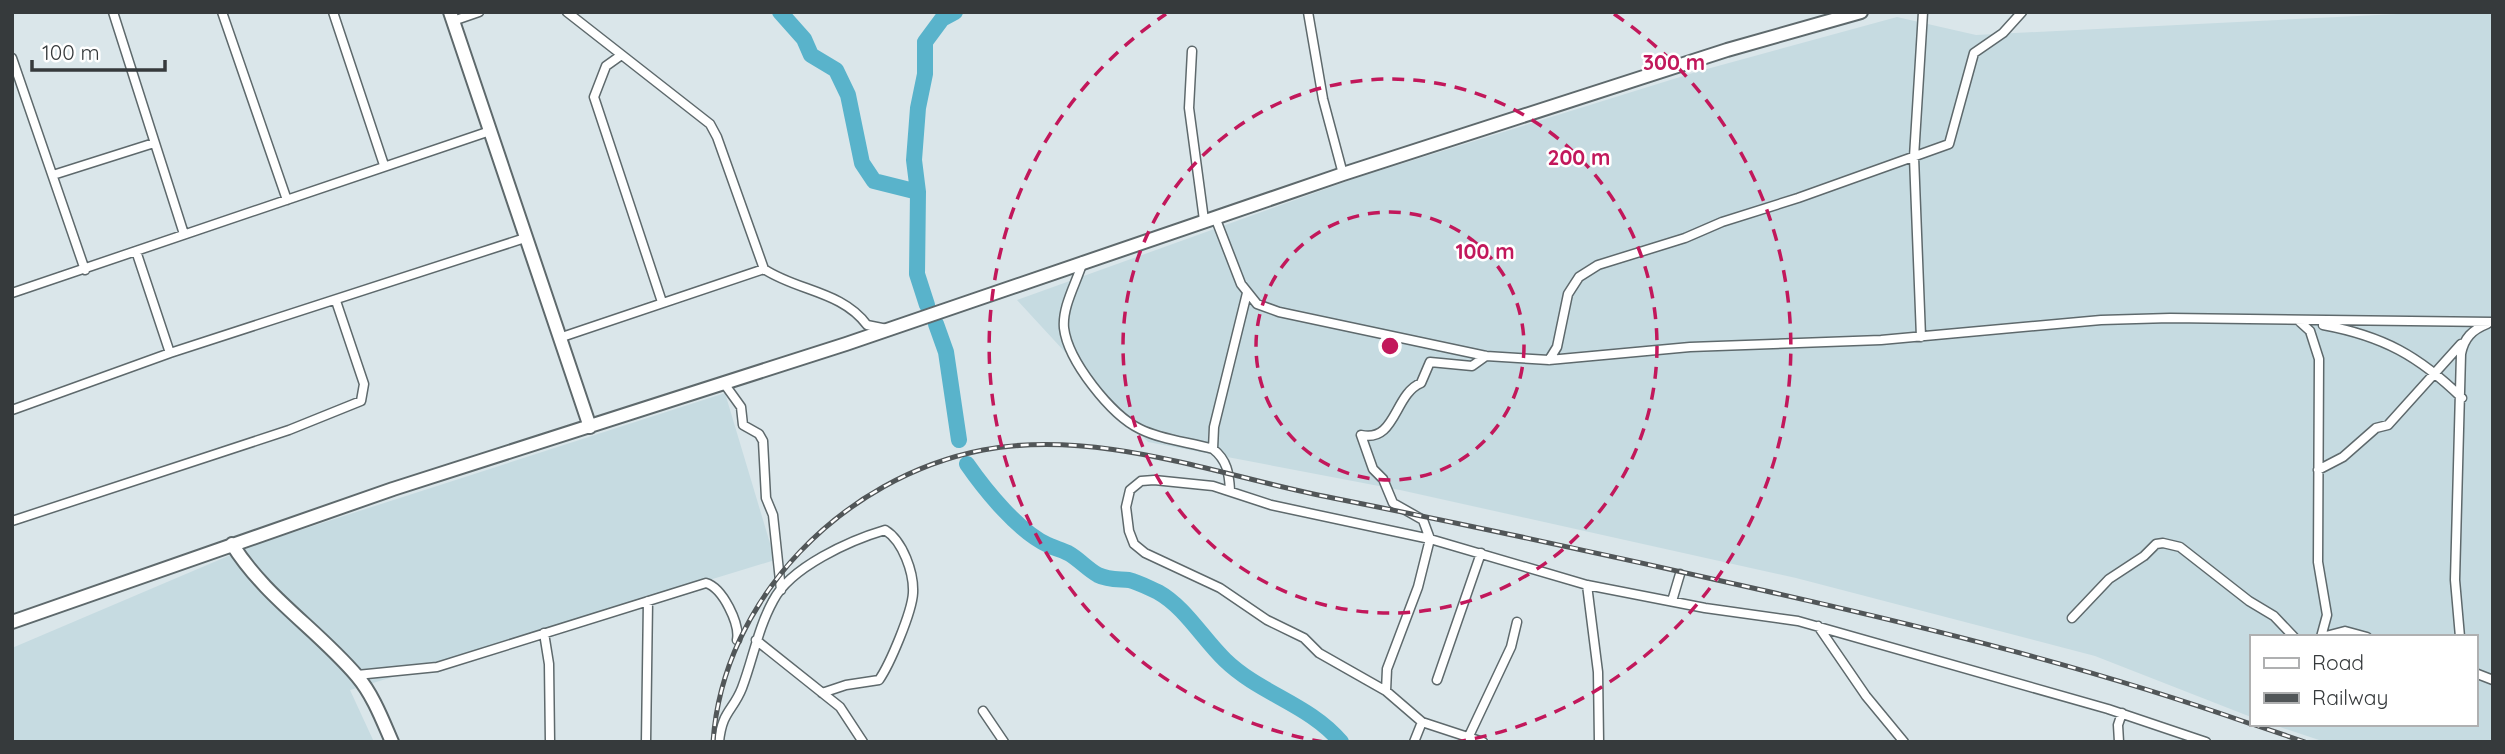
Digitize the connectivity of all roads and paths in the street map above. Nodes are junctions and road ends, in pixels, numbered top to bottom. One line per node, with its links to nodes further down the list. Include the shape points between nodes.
1 (113, 12): 15 (street)
2 (222, 12): 20 (street)
3 (333, 12): 17 (street)
4 (479, 12): 10 (street)
5 (567, 12): 12 (street)
6 (1308, 12): 18 (street, via 1323,99)
7 (1861, 12): 18 (main road, via 1691,61)
8 (1923, 12): 16 (street)
9 (2022, 12): 16 (street, via 2003,33 1974,53 1949,144)
10 (452, 17): 14 (main road)
11 (1192, 51): 21 (street, via 1189,108)
12 (620, 56): 26 (street, via 710,124); 31 (street, via 606,66 594,97)
13 (12, 58): 19 (street)
14 (490, 131): 17 (street); 23 (main road)
15 (154, 143): 19 (street); 22 (street)
16 (1914, 157): 34 (street); 39 (street, via 1598,265 1579,277 1568,294 1558,347)
17 (384, 165): 20 (street)
18 (1343, 174): 21 (main road)
19 (53, 175): 27 (street)
20 (287, 200): 22 (street)
21 (1210, 218): 25 (main road); 29 (street)
22 (184, 234): 24 (street)
23 (525, 238): 30 (street); 35 (main road)
24 (136, 251): 27 (street); 37 (street)
25 (1084, 260): 33 (main road); 45 (street, via 1068,301 1064,328 1088,382 1138,429)
26 (764, 269): 31 (street); 33 (street, via 834,298 867,325)
27 (85, 270): 28 (street)
28 (12, 293)
29 (1247, 293): 38 (street, via 1257,304 1279,312); 45 (street, via 1214,427)
30 (337, 301): 37 (street); 48 (street, via 364,384 361,401 289,430)
31 (663, 302): 35 (street)
32 (2299, 321): 34 (street, via 2101,320); 36 (street, via 2493,322); 40 (street, via 2368,336 2400,349); 46 (street, via 2310,331 2319,359)
33 (889, 329): 41 (main road)
34 (1921, 337): 39 (street, via 1709,346)
35 (559, 338): 44 (main road)
36 (2463, 342): 40 (street); 42 (street)
37 (170, 353): 43 (street)
38 (1486, 356): 39 (street); 49 (street, via 1472,366 1430,362 1421,383 1411,387 1384,433 1373,438 1361,435 1373,469 1383,479 1393,503 1423,520)
39 (1549, 360)
40 (2435, 372): 42 (street); 46 (street, via 2388,425 2376,428 2343,457)
41 (723, 382): 44 (main road); 54 (street, via 741,407 743,425 763,441 766,498 773,515)
42 (2462, 398): 66 (street, via 2455,580)
43 (12, 410)
44 (590, 427): 50 (main road)
45 (1213, 449): 47 (street, via 1225,461)
46 (2318, 470): 63 (street, via 2318,562 2327,615)
47 (1230, 490): 49 (street, via 1290,509); 71 (street, via 1154,480 1135,484 1126,513 1134,544 1220,588)
48 (12, 521)
49 (1430, 539): 51 (street); 71 (street, via 1388,669)
50 (232, 544): 58 (main road); 69 (main road, via 250,573)
51 (1481, 553): 53 (street); 70 (street)
52 (1680, 574): 56 (street)
53 (1587, 584): 56 (street); 85 (street, via 1598,672)
54 (781, 590): 68 (street); 72 (street, via 821,557 886,530 906,561 912,604 881,678)
55 (648, 601): 61 (street); 67 (street, via 710,583 738,624); 79 (street)
56 (1672, 601): 60 (street)
57 (2072, 618): 62 (street, via 2109,579 2163,543 2180,547 2274,616)
58 (12, 622)
59 (1517, 622): 76 (street, via 1511,647)
60 (1818, 626): 74 (street); 86 (street)
61 (544, 633): 69 (street, via 437,667); 78 (street)
62 (2292, 635)
63 (2322, 635)
64 (2329, 635): 65 (street, via 2344,631)
65 (2359, 635)
66 (2460, 635)
67 (737, 640)
68 (756, 640): 72 (street); 80 (street, via 740,693 724,715)
69 (356, 675): 77 (main road, via 374,701)
70 (1437, 680)
71 (1387, 691): 75 (street)
72 (822, 693): 81 (street, via 840,707)
73 (983, 711): 82 (street)
74 (2122, 713): 87 (street); 88 (street)
75 (1422, 722): 76 (street); 83 (street)
76 (1469, 736): 84 (street)
77 (392, 742)
78 (550, 742)
79 (646, 742)
80 (719, 742)
81 (863, 742)
82 (1004, 742)
83 (1414, 742)
84 (1483, 742)
85 (1599, 742)
86 (1904, 742)
87 (2119, 742)
88 (2206, 742)

